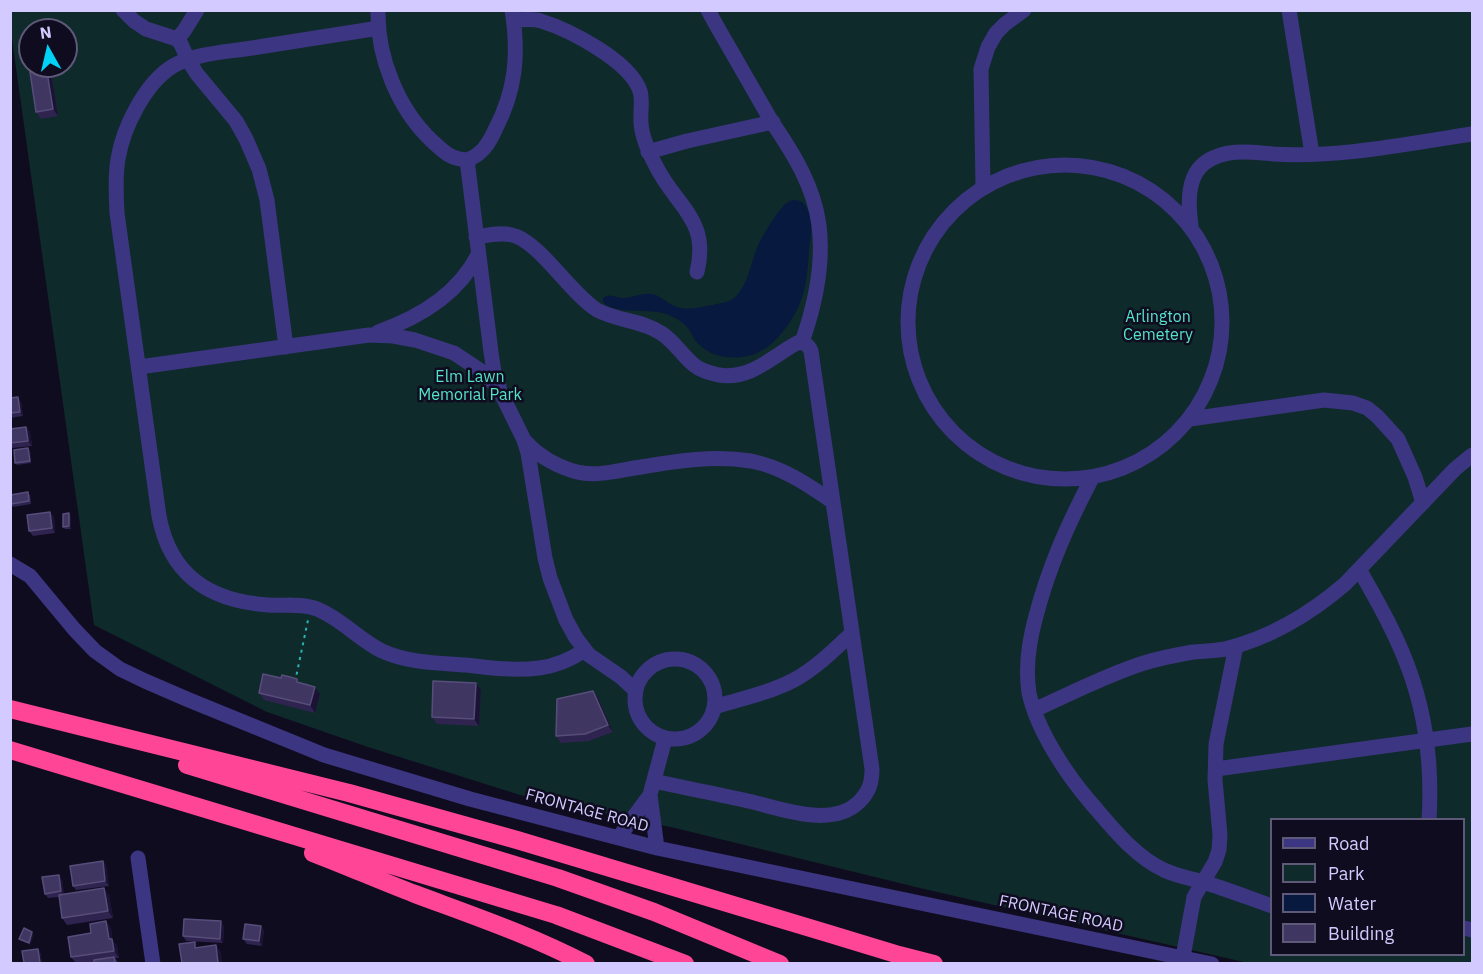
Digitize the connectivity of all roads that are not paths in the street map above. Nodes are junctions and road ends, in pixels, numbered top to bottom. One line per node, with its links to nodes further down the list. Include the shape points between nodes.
1 (123, 10): 9 (street, via 146,28)
2 (197, 10): 9 (street)
3 (378, 10): 8 (street)
4 (708, 10): 11 (street)
5 (1024, 10): 16 (street, via 996,33 981,69)
6 (1289, 10): 14 (street)
7 (513, 15): 13 (street, via 552,25 603,51 630,75 641,93 641,124); 15 (street, via 515,61 507,104 489,143 475,158)
8 (379, 28): 10 (street); 15 (street, via 389,73 410,114 449,156)
9 (177, 39): 10 (street)
10 (188, 60): 23 (street, via 236,122 259,169 267,200); 24 (street, via 165,72 144,96 127,129 118,159 117,213)
11 (772, 122): 13 (street); 22 (street, via 796,159 819,224 816,292)
12 (1473, 134): 14 (street)
13 (648, 152): 20 (street, via 697,230)
14 (1312, 154): 17 (street, via 1239,152 1212,158 1200,167 1193,182)
15 (467, 160): 18 (street)
16 (983, 187): 17 (street, via 1013,173 1047,165 1081,165 1112,171 1141,183); 29 (street, via 956,208 935,233 911,286 907,319 910,355 923,391 945,425 973,449 1001,465 1029,475)
17 (1191, 225): 26 (street, via 1216,275 1224,319 1221,351 1212,381)
18 (476, 237): 19 (street); 22 (street, via 517,236 588,303 607,315 656,329 693,364 709,373 729,376 752,371)
19 (478, 255): 21 (street, via 447,294 412,318); 25 (street, via 494,372)
20 (697, 272)
21 (369, 335): 23 (street); 25 (street, via 415,340 454,353)
22 (802, 342): 30 (street, via 811,351)
23 (286, 346): 24 (street)
24 (139, 367): 36 (street, via 165,540 174,558 197,583 234,600 311,607 382,651 419,661 502,669 540,668 569,660)
25 (500, 389): 27 (street)
26 (1190, 418): 29 (street, via 1155,451 1129,466); 31 (street, via 1324,400 1367,408 1398,439)
27 (524, 440): 30 (street, via 535,452 577,472 612,472 697,459 751,461 789,474); 36 (street, via 550,578 566,620)
28 (1473, 455): 31 (street)
29 (1092, 478): 40 (street, via 1055,555 1033,626 1028,680)
30 (833, 502): 34 (street)
31 (1423, 503): 33 (street)
32 (10, 564): 49 (street, FRONTAGE ROAD, via 30,576 95,651 145,681 324,755 470,799)
33 (1359, 569): 35 (street, via 1310,612); 43 (street, via 1385,614 1412,678)
34 (852, 633): 38 (street, via 795,679); 46 (street, via 872,769 869,789 855,805 834,814 812,815)
35 (1236, 646): 40 (street, via 1142,664); 45 (street, via 1219,724)
36 (585, 650): 37 (street)
37 (635, 690): 38 (street, via 641,677 654,665 670,659 687,661 707,675 714,690); 42 (street, via 638,717 651,732)
38 (714, 707): 42 (street, via 709,721 698,733 683,739)
39 (10, 710): 58 (highway, via 558,878); 59 (highway, via 361,796)
40 (1034, 710): 52 (street, via 1068,772 1127,843 1162,870)
41 (1473, 734): 43 (street)
42 (665, 738): 46 (street)
43 (1426, 740): 45 (street); 48 (street)
44 (10, 750): 47 (highway)
45 (1216, 769): 52 (street, via 1219,850)
46 (652, 788): 49 (street); 50 (street)
47 (214, 813): 56 (highway, via 508,928); 57 (highway, via 556,915)
48 (1429, 818)
49 (619, 837): 50 (street, FRONTAGE ROAD)
50 (657, 848): 54 (street, FRONTAGE ROAD)
51 (138, 858): 55 (street)
52 (1203, 882): 53 (street); 54 (street, via 1194,897)
53 (1270, 905)
54 (1183, 957): 60 (street, FRONTAGE ROAD)
55 (153, 963)
56 (586, 963)
57 (685, 963)
58 (780, 963)
59 (934, 963)
60 (1212, 963)

